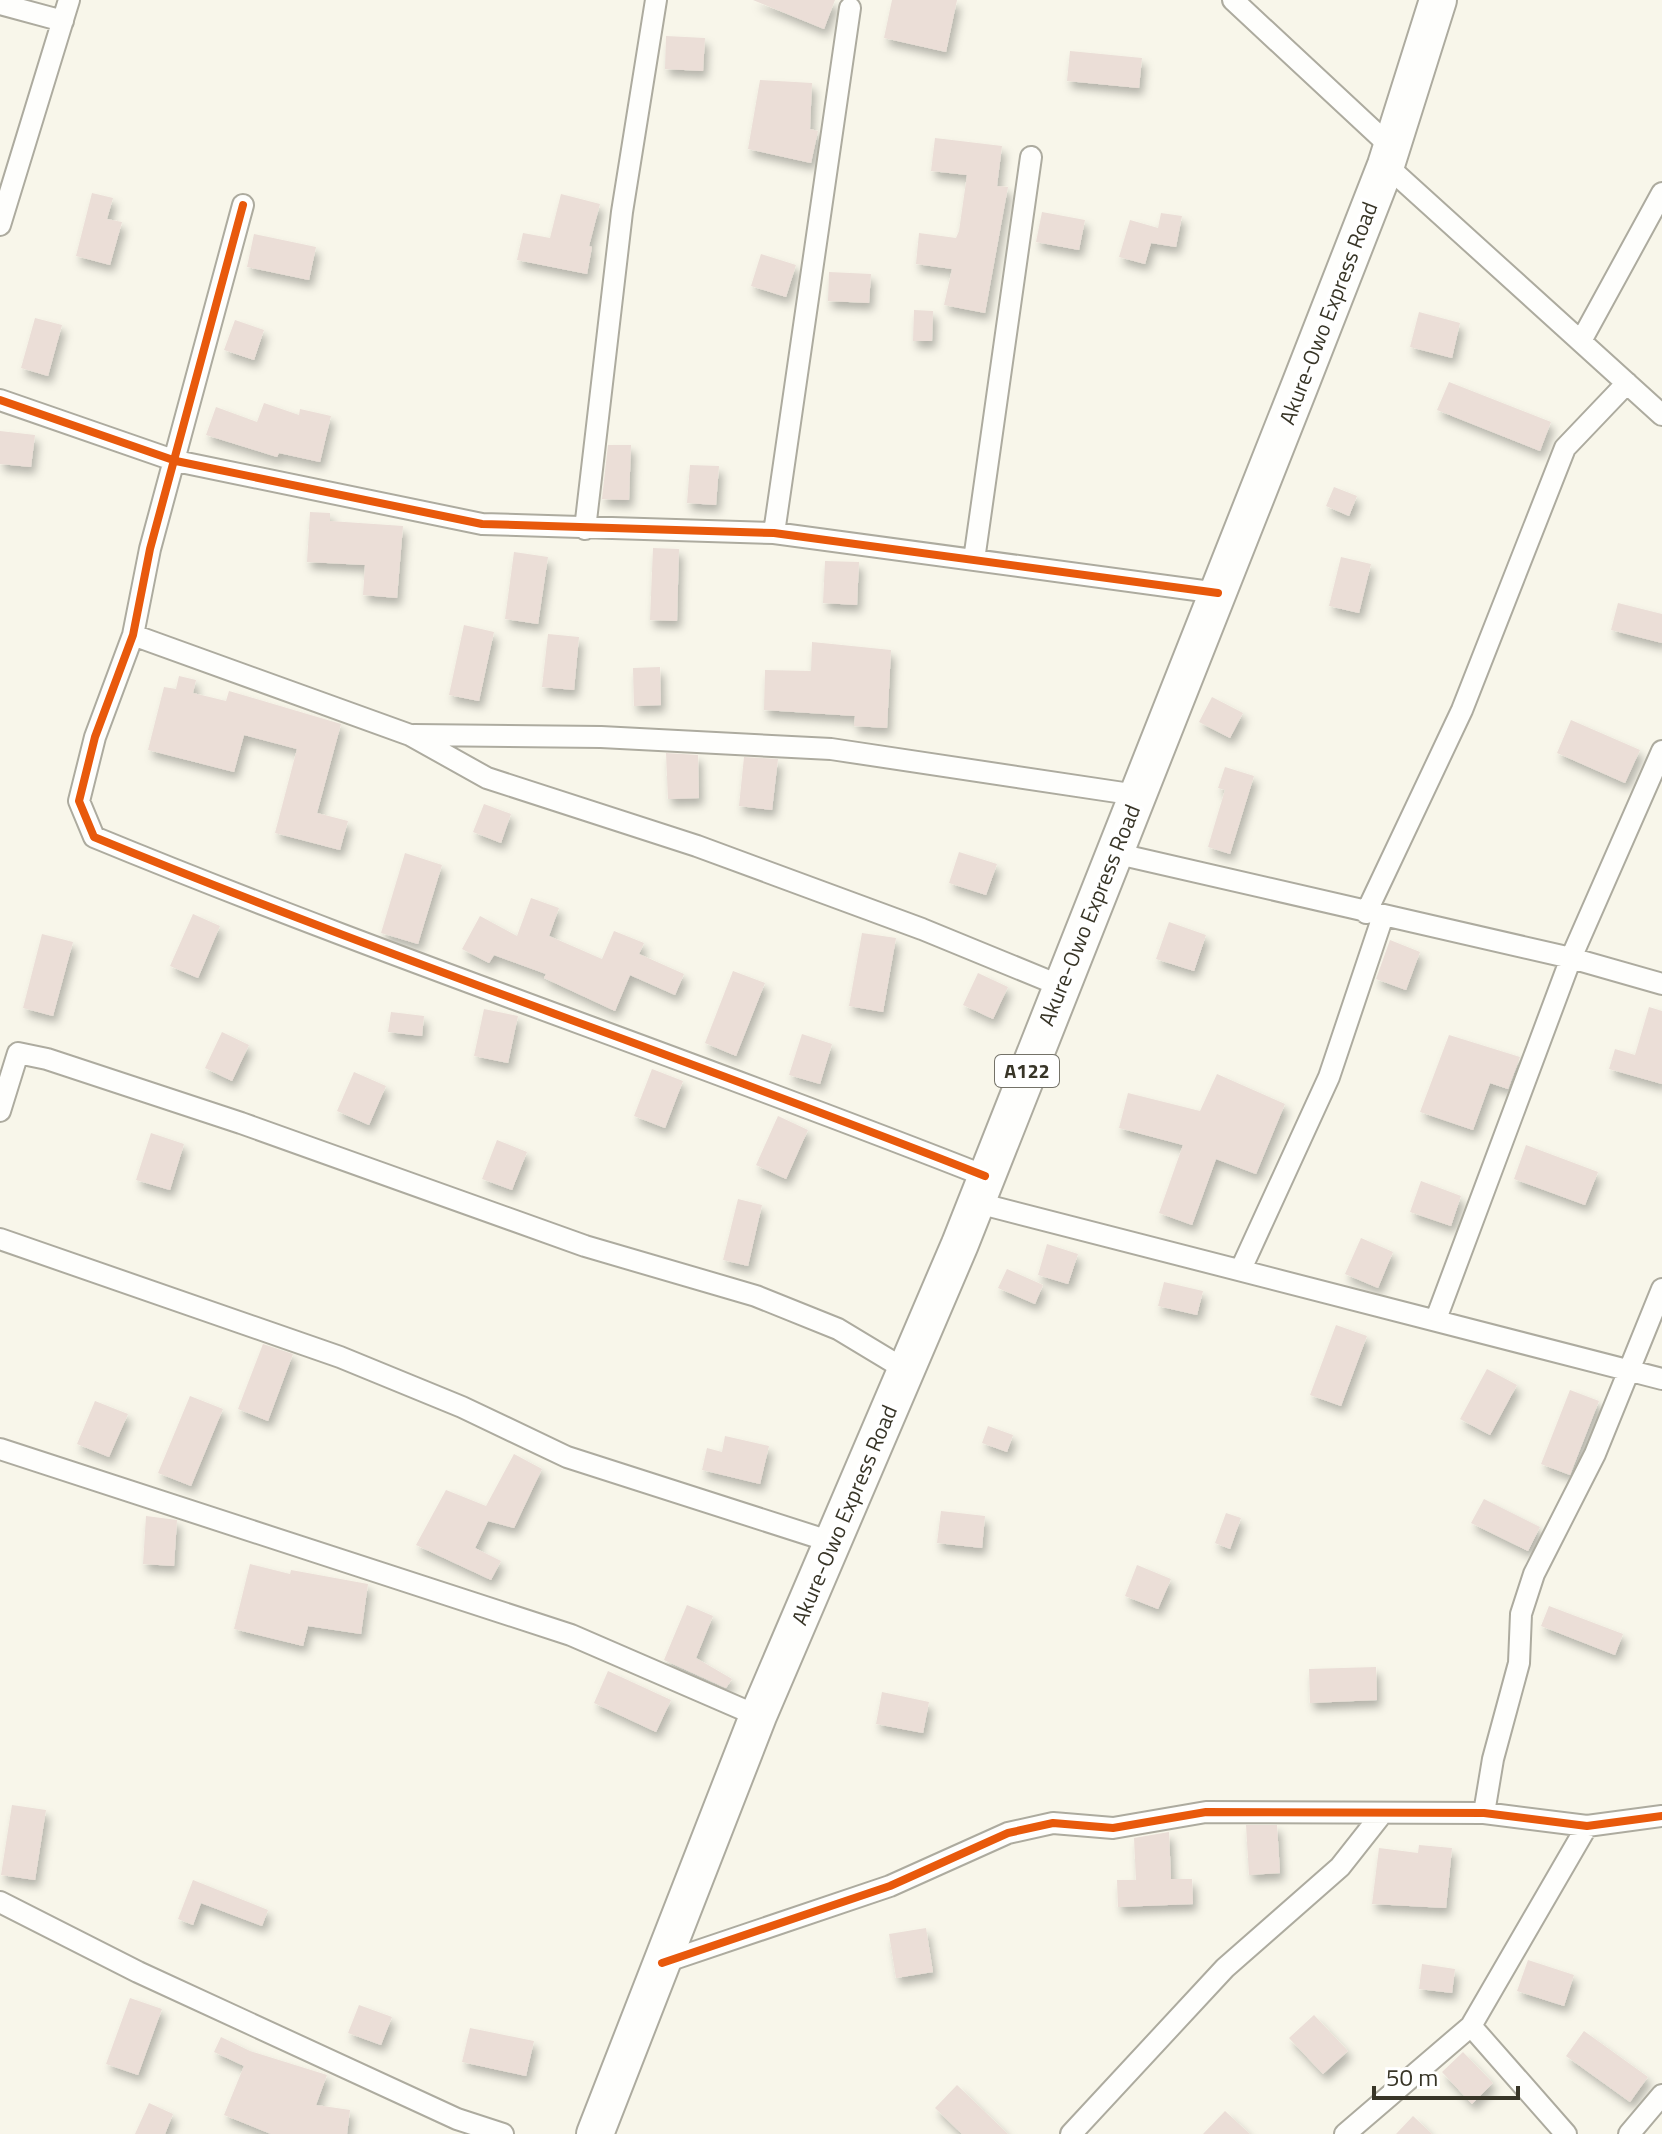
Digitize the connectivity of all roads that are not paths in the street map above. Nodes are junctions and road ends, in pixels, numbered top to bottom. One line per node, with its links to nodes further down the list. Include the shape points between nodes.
1 (69, 0): 7 (street)
2 (656, 0): 18 (street, via 622,212)
3 (1233, 0): 8 (street)
4 (1438, 0): 8 (highway, Akure-Owo Express Road / A122)
5 (0, 4): 7 (street)
6 (850, 8): 19 (street)
7 (63, 21): 12 (street)
8 (1388, 156): 13 (street); 21 (highway, Akure-Owo Express Road / A122)
9 (1031, 157): 20 (street)
10 (1662, 193): 13 (street)
11 (243, 205): 17 (street)
12 (0, 225)
13 (1581, 341): 14 (street)
14 (1627, 383): 16 (street); 27 (street, via 1565,448 1462,710)
15 (0, 400): 17 (street)
16 (1662, 415)
17 (176, 461): 18 (street, via 482,524); 22 (street, via 150,549)
18 (585, 529): 19 (street)
19 (774, 533): 20 (street)
20 (974, 560): 21 (street)
21 (1218, 593): 25 (highway, Akure-Owo Express Road / A122)
22 (133, 635): 23 (street); 32 (street, via 95,737 79,801 94,837 249,900 564,1015)
23 (410, 735): 25 (street, via 601,737 831,749); 30 (street, via 487,778 697,846)
24 (1662, 751): 28 (street)
25 (1137, 795): 26 (highway, Akure-Owo Express Road / A122)
26 (1114, 853): 27 (street); 30 (highway, Akure-Owo Express Road / A122)
27 (1374, 914): 28 (street); 34 (street, via 1329,1077)
28 (1571, 958): 29 (street); 36 (street)
29 (1662, 984)
30 (1061, 986): 32 (highway, Akure-Owo Express Road / A122)
31 (0, 1111): 37 (street, via 18,1053 47,1059 585,1246 756,1296 838,1329)
32 (980, 1189): 34 (street); 37 (highway, Akure-Owo Express Road / A122)
33 (0, 1239): 41 (street, via 340,1357 567,1457)
34 (1241, 1269): 36 (street)
35 (1662, 1289): 38 (street)
36 (1436, 1319): 38 (street)
37 (906, 1370): 41 (highway, Akure-Owo Express Road / A122)
38 (1631, 1371): 39 (street); 43 (street, via 1534,1574 1521,1614 1519,1663)
39 (1662, 1379)
40 (0, 1449): 42 (street, via 571,1635)
41 (832, 1542): 42 (highway, Akure-Owo Express Road / A122)
42 (758, 1716): 48 (highway, Akure-Owo Express Road / A122)
43 (1484, 1813): 44 (street); 46 (street)
44 (1381, 1815): 48 (street, via 1206,1812 1113,1828 1053,1823 1008,1833 890,1886); 53 (street, via 1340,1867 1225,1968)
45 (1662, 1816): 46 (street)
46 (1587, 1826): 49 (street)
47 (0, 1902): 51 (street, via 138,1972 457,2119)
48 (662, 1963): 52 (highway, Akure-Owo Express Road / A122)
49 (1471, 2026): 54 (street); 55 (street)
50 (1662, 2095): 56 (street)
51 (503, 2134)
52 (595, 2134)
53 (1071, 2134)
54 (1345, 2134)
55 (1566, 2134)
56 (1629, 2134)

